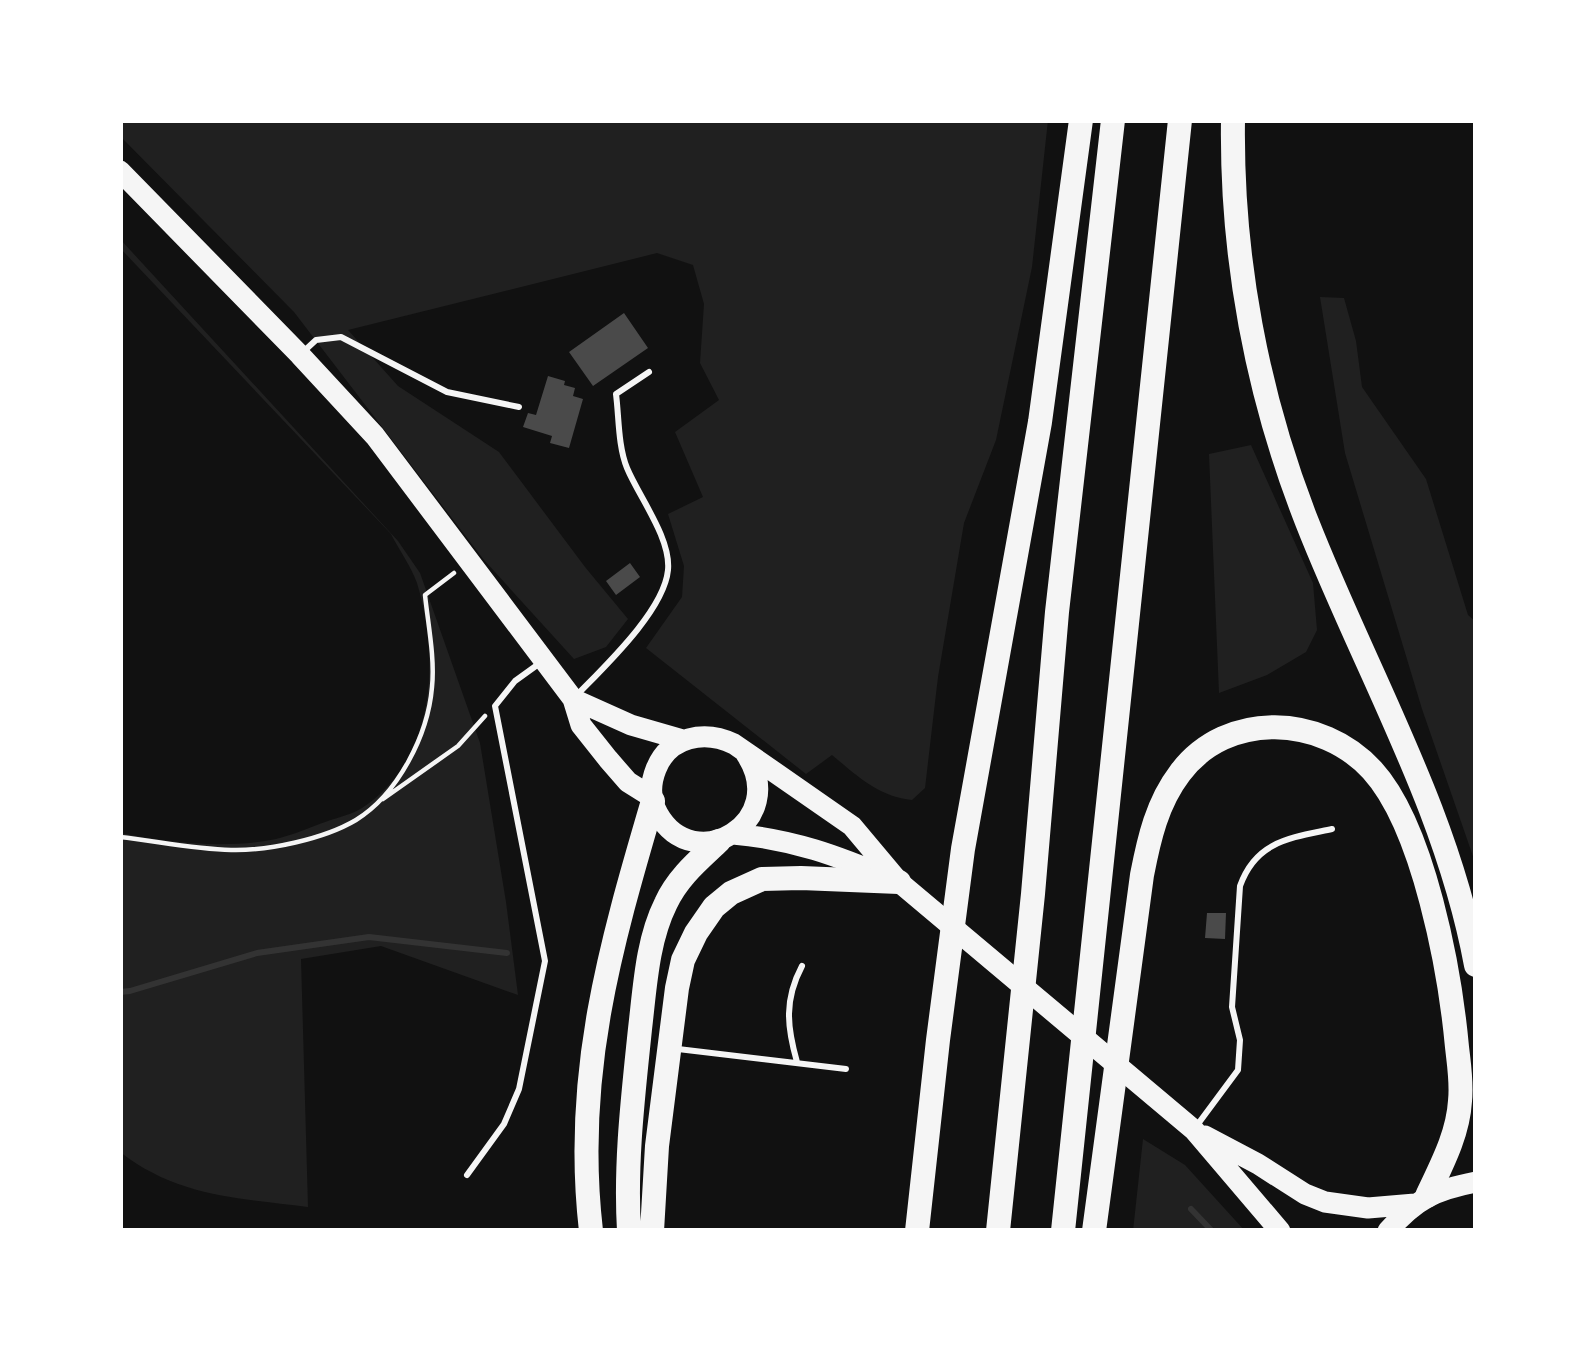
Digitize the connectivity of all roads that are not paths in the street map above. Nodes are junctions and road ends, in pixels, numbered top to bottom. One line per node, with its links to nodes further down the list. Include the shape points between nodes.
1 (1081, 120): 29 (highway, via 1040,422 963,849)
2 (1113, 120): 30 (highway)
3 (1180, 120): 31 (highway)
4 (1233, 120): 17 (highway, via 1240,262 1270,413 1316,545 1428,799)
5 (120, 171): 6 (main road)
6 (300, 355): 8 (lane, via 316,340 341,337 448,392); 9 (main road, via 431,507)
7 (649, 372): 10 (lane, via 616,394 625,462 665,546 665,584 627,644)
8 (519, 407)
9 (543, 662): 10 (main road); 23 (lane, via 495,706 545,961 519,1089)
10 (574, 699): 11 (main road); 13 (main road, via 581,725)
11 (683, 740): 12 (main road, via 715,736); 13 (main road, via 659,761)
12 (746, 754): 15 (main road, via 758,796 750,817); 16 (main road, via 852,826)
13 (652, 799): 15 (main road, via 674,832 690,840); 26 (highway, via 591,1055)
14 (1333, 829): 22 (lane, via 1290,838 1246,869 1232,1007 1238,1070)
15 (726, 837): 16 (main road, via 805,845); 27 (highway, via 681,878 654,933 630,1125)
16 (898, 882): 19 (highway, via 763,879 730,893 686,952); 22 (main road)
17 (1476, 965)
18 (802, 966): 20 (lane, via 788,1008)
19 (669, 1048): 20 (lane); 28 (highway)
20 (796, 1062): 21 (lane)
21 (846, 1069)
22 (1194, 1130): 25 (main road, via 1325,1202 1368,1208); 33 (main road)
23 (467, 1175)
24 (1476, 1182): 25 (main road)
25 (1421, 1200): 32 (highway, via 1450,1144 1460,1102 1434,915 1392,796 1340,744 1282,726 1239,732 1192,759 1156,817); 34 (main road)
26 (591, 1231)
27 (629, 1231)
28 (652, 1231)
29 (917, 1231)
30 (998, 1231)
31 (1063, 1231)
32 (1094, 1231)
33 (1280, 1231)
34 (1388, 1231)

